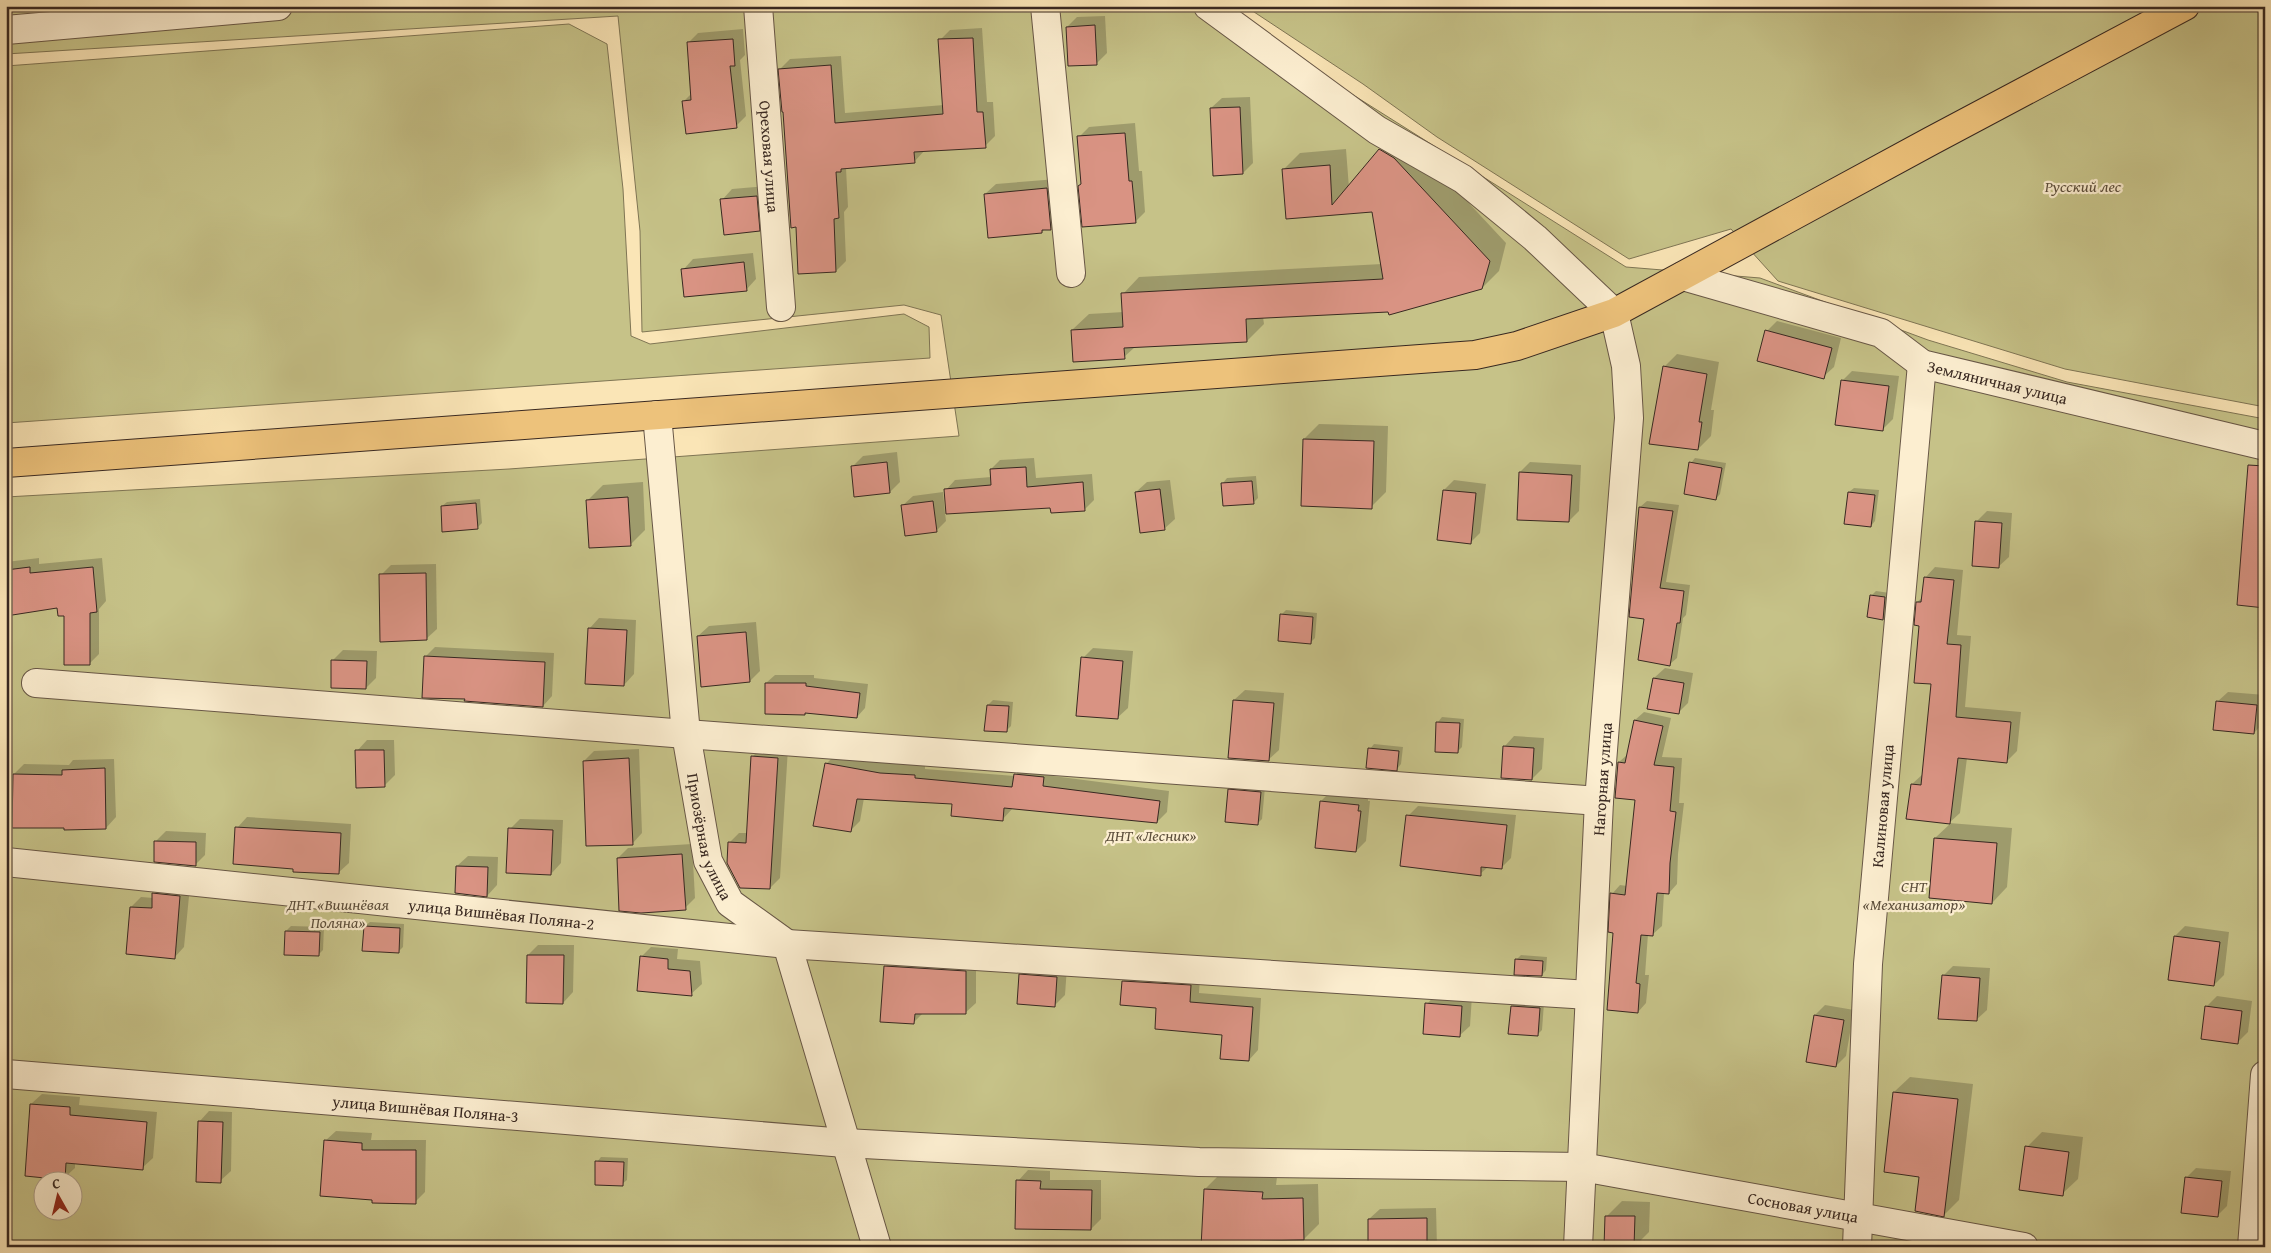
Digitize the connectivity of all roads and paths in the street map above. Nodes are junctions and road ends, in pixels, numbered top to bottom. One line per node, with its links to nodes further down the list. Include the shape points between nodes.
1 (278, 6): 6 (street)
2 (758, 6): 10 (street, Ореховая улица)
3 (1045, 6): 8 (street)
4 (1208, 6): 11 (street, via 1377,130 1463,179 1535,238)
5 (2185, 6): 9 (main road)
6 (132, 12): 7 (street)
7 (6, 30)
8 (1071, 273)
9 (1683, 276): 11 (main road); 12 (street, Земляничная улица, via 1881,333)
10 (781, 307)
11 (1614, 313): 13 (main road, via 1517,346 1475,355); 18 (street, Нагорная улица, via 1626,366 1629,418)
12 (1922, 364): 14 (street, Земляничная улица); 26 (street, Калиновая улица, via 1868,964)
13 (657, 415): 15 (main road); 17 (street, Приозёрная улица)
14 (2265, 446)
15 (6, 463)
16 (36, 682): 17 (street)
17 (686, 734): 18 (street); 20 (street, Приозёрная улица, via 708,861 730,903)
18 (1599, 801): 21 (street, Нагорная улица)
19 (6, 862): 20 (street, улица Вишнёвая Поляна-2)
20 (787, 944): 21 (street, улица Вишнёвая Поляна-2); 24 (street)
21 (1589, 995): 25 (street, Нагорная улица)
22 (6, 1074): 24 (street, улица Вишнёвая Поляна-3)
23 (2265, 1075): 31 (street)
24 (845, 1143): 25 (street, улица Вишнёвая Поляна-3, via 1199,1162); 27 (street)
25 (1582, 1167): 26 (street, Сосновая улица); 28 (street, Нагорная улица)
26 (1858, 1216): 29 (street, Калиновая улица); 30 (street, Сосновая улица)
27 (877, 1247)
28 (1578, 1247)
29 (1857, 1247)
30 (2024, 1247)
31 (2252, 1247)

